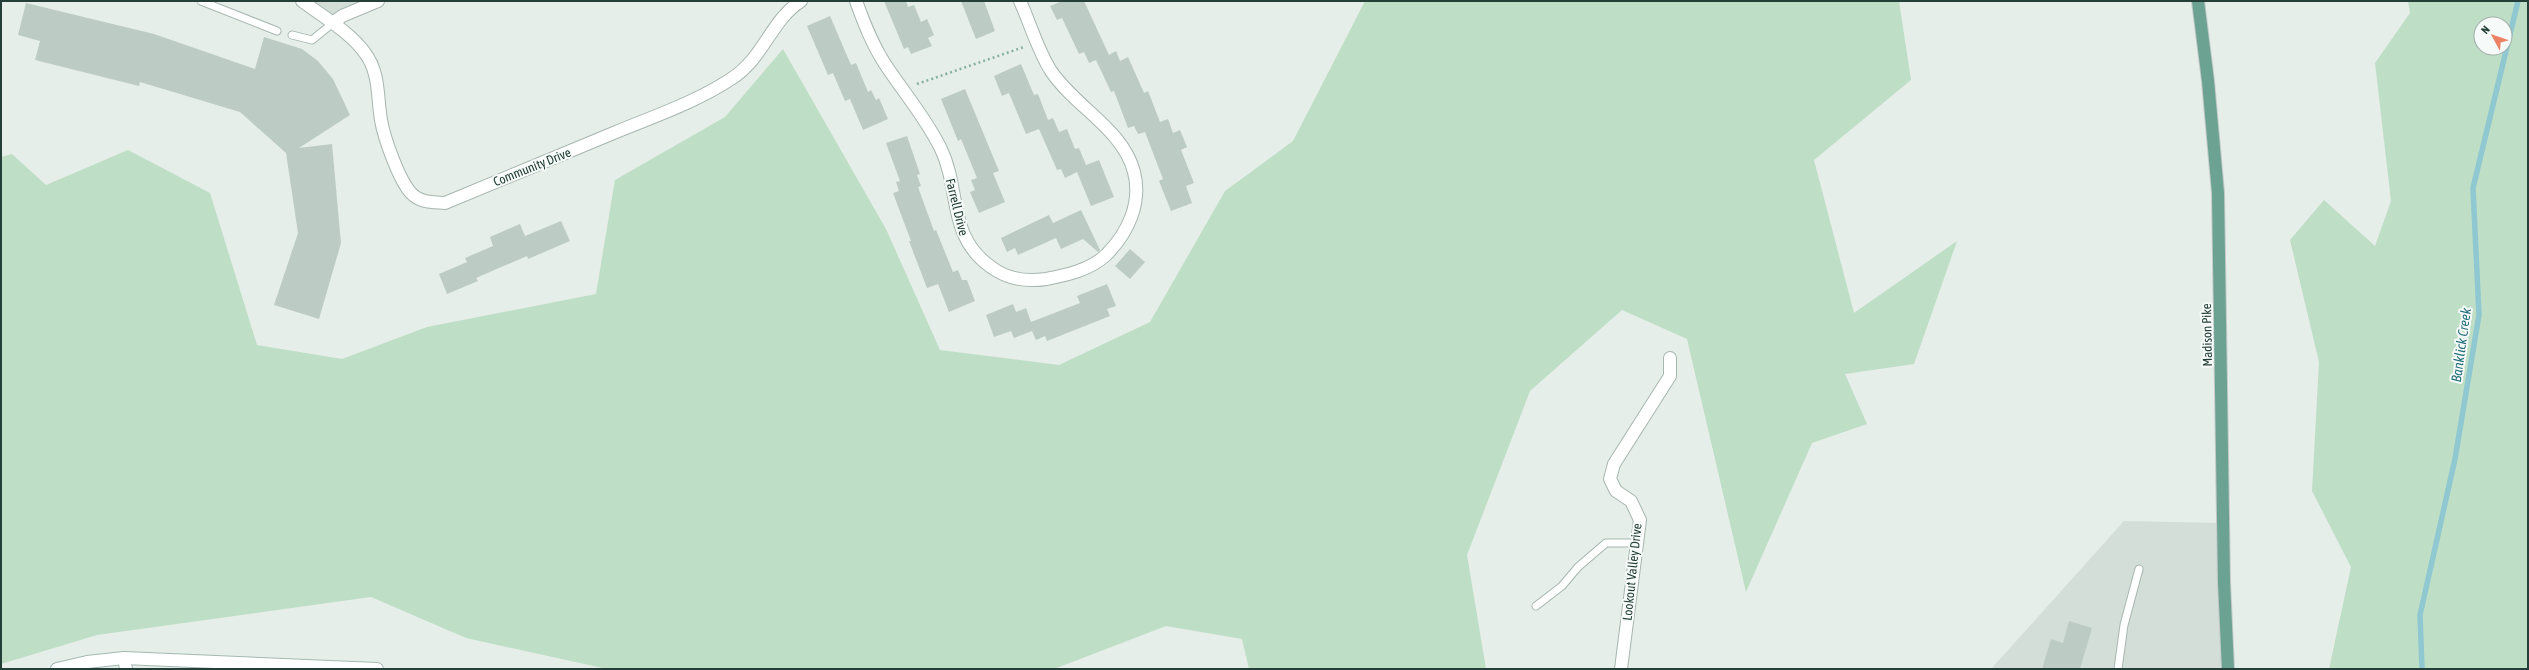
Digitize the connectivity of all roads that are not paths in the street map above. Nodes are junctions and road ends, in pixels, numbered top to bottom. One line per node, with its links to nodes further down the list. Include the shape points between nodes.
1 (201, 1): 9 (lane)
2 (302, 1): 8 (street)
3 (378, 1): 8 (street, via 342,16)
4 (801, 1): 8 (street, Community Drive, via 783,16 749,66 731,79 684,104 445,203 426,202 411,194 400,175 381,121 380,91 374,72 365,53)
5 (856, 1): 6 (street, Farrell Drive, via 869,35 885,64 921,112 942,150 958,223 966,241 977,257 997,272 1023,280 1066,275 1082,270 1104,257 1123,236 1135,205 1137,192 1130,160 1112,135 1051,71)
6 (1020, 1)
7 (2198, 1): 20 (main road, Madison Pike, via 2218,193 2224,582)
8 (333, 23): 10 (lane, via 312,40)
9 (277, 31)
10 (292, 35)
11 (1670, 358): 12 (street, Lookout Valley Drive, via 1670,376 1614,464 1610,479 1616,491 1631,501 1640,520)
12 (1637, 543): 14 (lane, via 1606,544 1578,567 1562,586); 18 (street, Lookout Valley Drive)
13 (2139, 569): 19 (lane, via 2124,625)
14 (1536, 606)
15 (125, 664): 16 (street, via 87,662); 17 (street)
16 (57, 669)
17 (377, 669)
18 (1621, 669)
19 (2118, 669)
20 (2228, 669)

